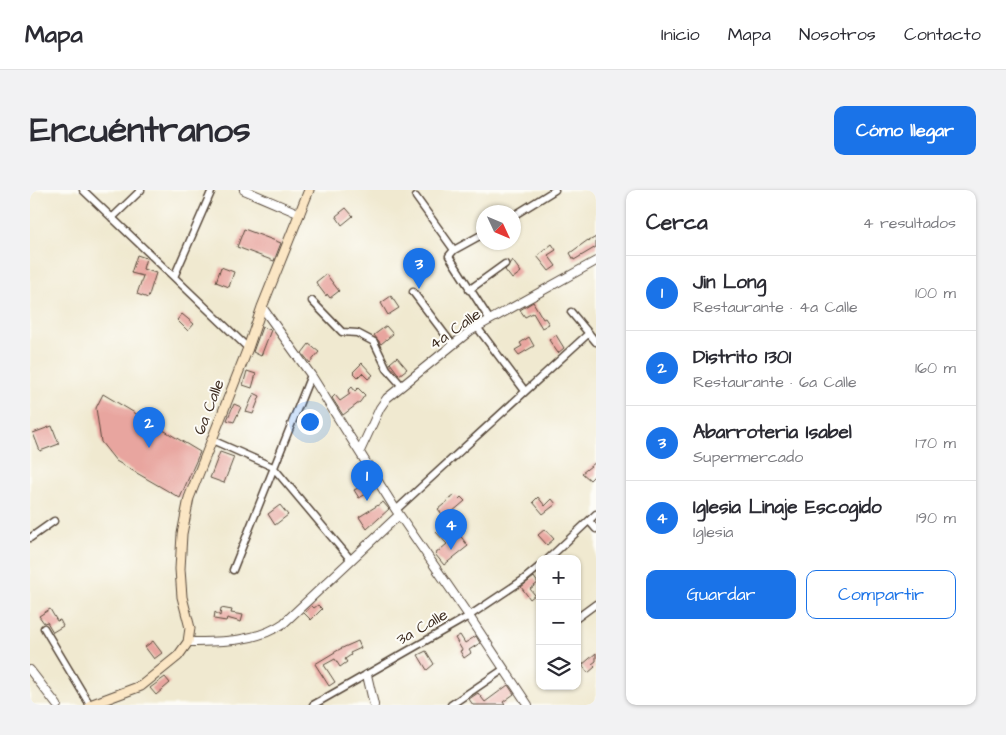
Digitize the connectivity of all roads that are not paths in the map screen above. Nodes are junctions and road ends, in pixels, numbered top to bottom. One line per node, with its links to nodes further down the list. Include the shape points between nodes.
1 (83, 190): 10 (street)
2 (141, 190): 10 (street)
3 (212, 190): 15 (street)
4 (244, 190): 9 (street)
5 (309, 190): 9 (main road, 6a Calle)
6 (555, 190): 8 (street)
7 (416, 197): 12 (street)
8 (521, 212)
9 (300, 214): 19 (main road, 6a Calle)
10 (112, 218): 15 (street)
11 (476, 238): 12 (street)
12 (454, 250): 16 (street, via 449,260)
13 (595, 263): 21 (street, 4a Calle)
14 (505, 264): 16 (street)
15 (174, 277): 26 (street)
16 (469, 290): 21 (street)
17 (413, 292): 25 (street)
18 (312, 301): 28 (street, via 342,332 357,333 374,342 387,369)
19 (262, 307): 26 (main road, 6a Calle); 27 (street)
20 (571, 312): 23 (street)
21 (490, 320): 22 (street, 4a Calle)
22 (477, 327): 25 (street, 4a Calle); 29 (street)
23 (588, 333): 24 (street); 29 (street)
24 (596, 342)
25 (453, 345): 28 (street, 4a Calle)
26 (248, 348): 30 (main road, 6a Calle)
27 (310, 375): 31 (street); 32 (street)
28 (402, 386): 31 (street, 4a Calle, via 380,408)
29 (525, 391): 33 (street)
30 (212, 440): 32 (street); 47 (main road, 6a Calle, via 189,498 182,534 180,584 190,628)
31 (360, 451): 33 (street)
32 (273, 467): 40 (street); 42 (street)
33 (397, 512): 40 (street); 45 (street)
34 (596, 514): 36 (street)
35 (54, 521): 38 (street)
36 (589, 521): 37 (street); 39 (street)
37 (596, 529)
38 (30, 538)
39 (552, 555)
40 (351, 560): 47 (street, via 275,630 232,640)
41 (536, 569): 45 (street, 3a Calle)
42 (232, 570)
43 (596, 604): 44 (street)
44 (581, 615)
45 (469, 616): 48 (street); 50 (street, 3a Calle)
46 (44, 628): 52 (street)
47 (188, 642): 52 (main road, via 178,656 141,686)
48 (504, 669): 55 (street); 56 (street)
49 (30, 670): 51 (street)
50 (367, 675): 53 (street, 3a Calle); 54 (street)
51 (57, 705)
52 (90, 705)
53 (313, 705)
54 (374, 705)
55 (451, 705)
56 (528, 705)

